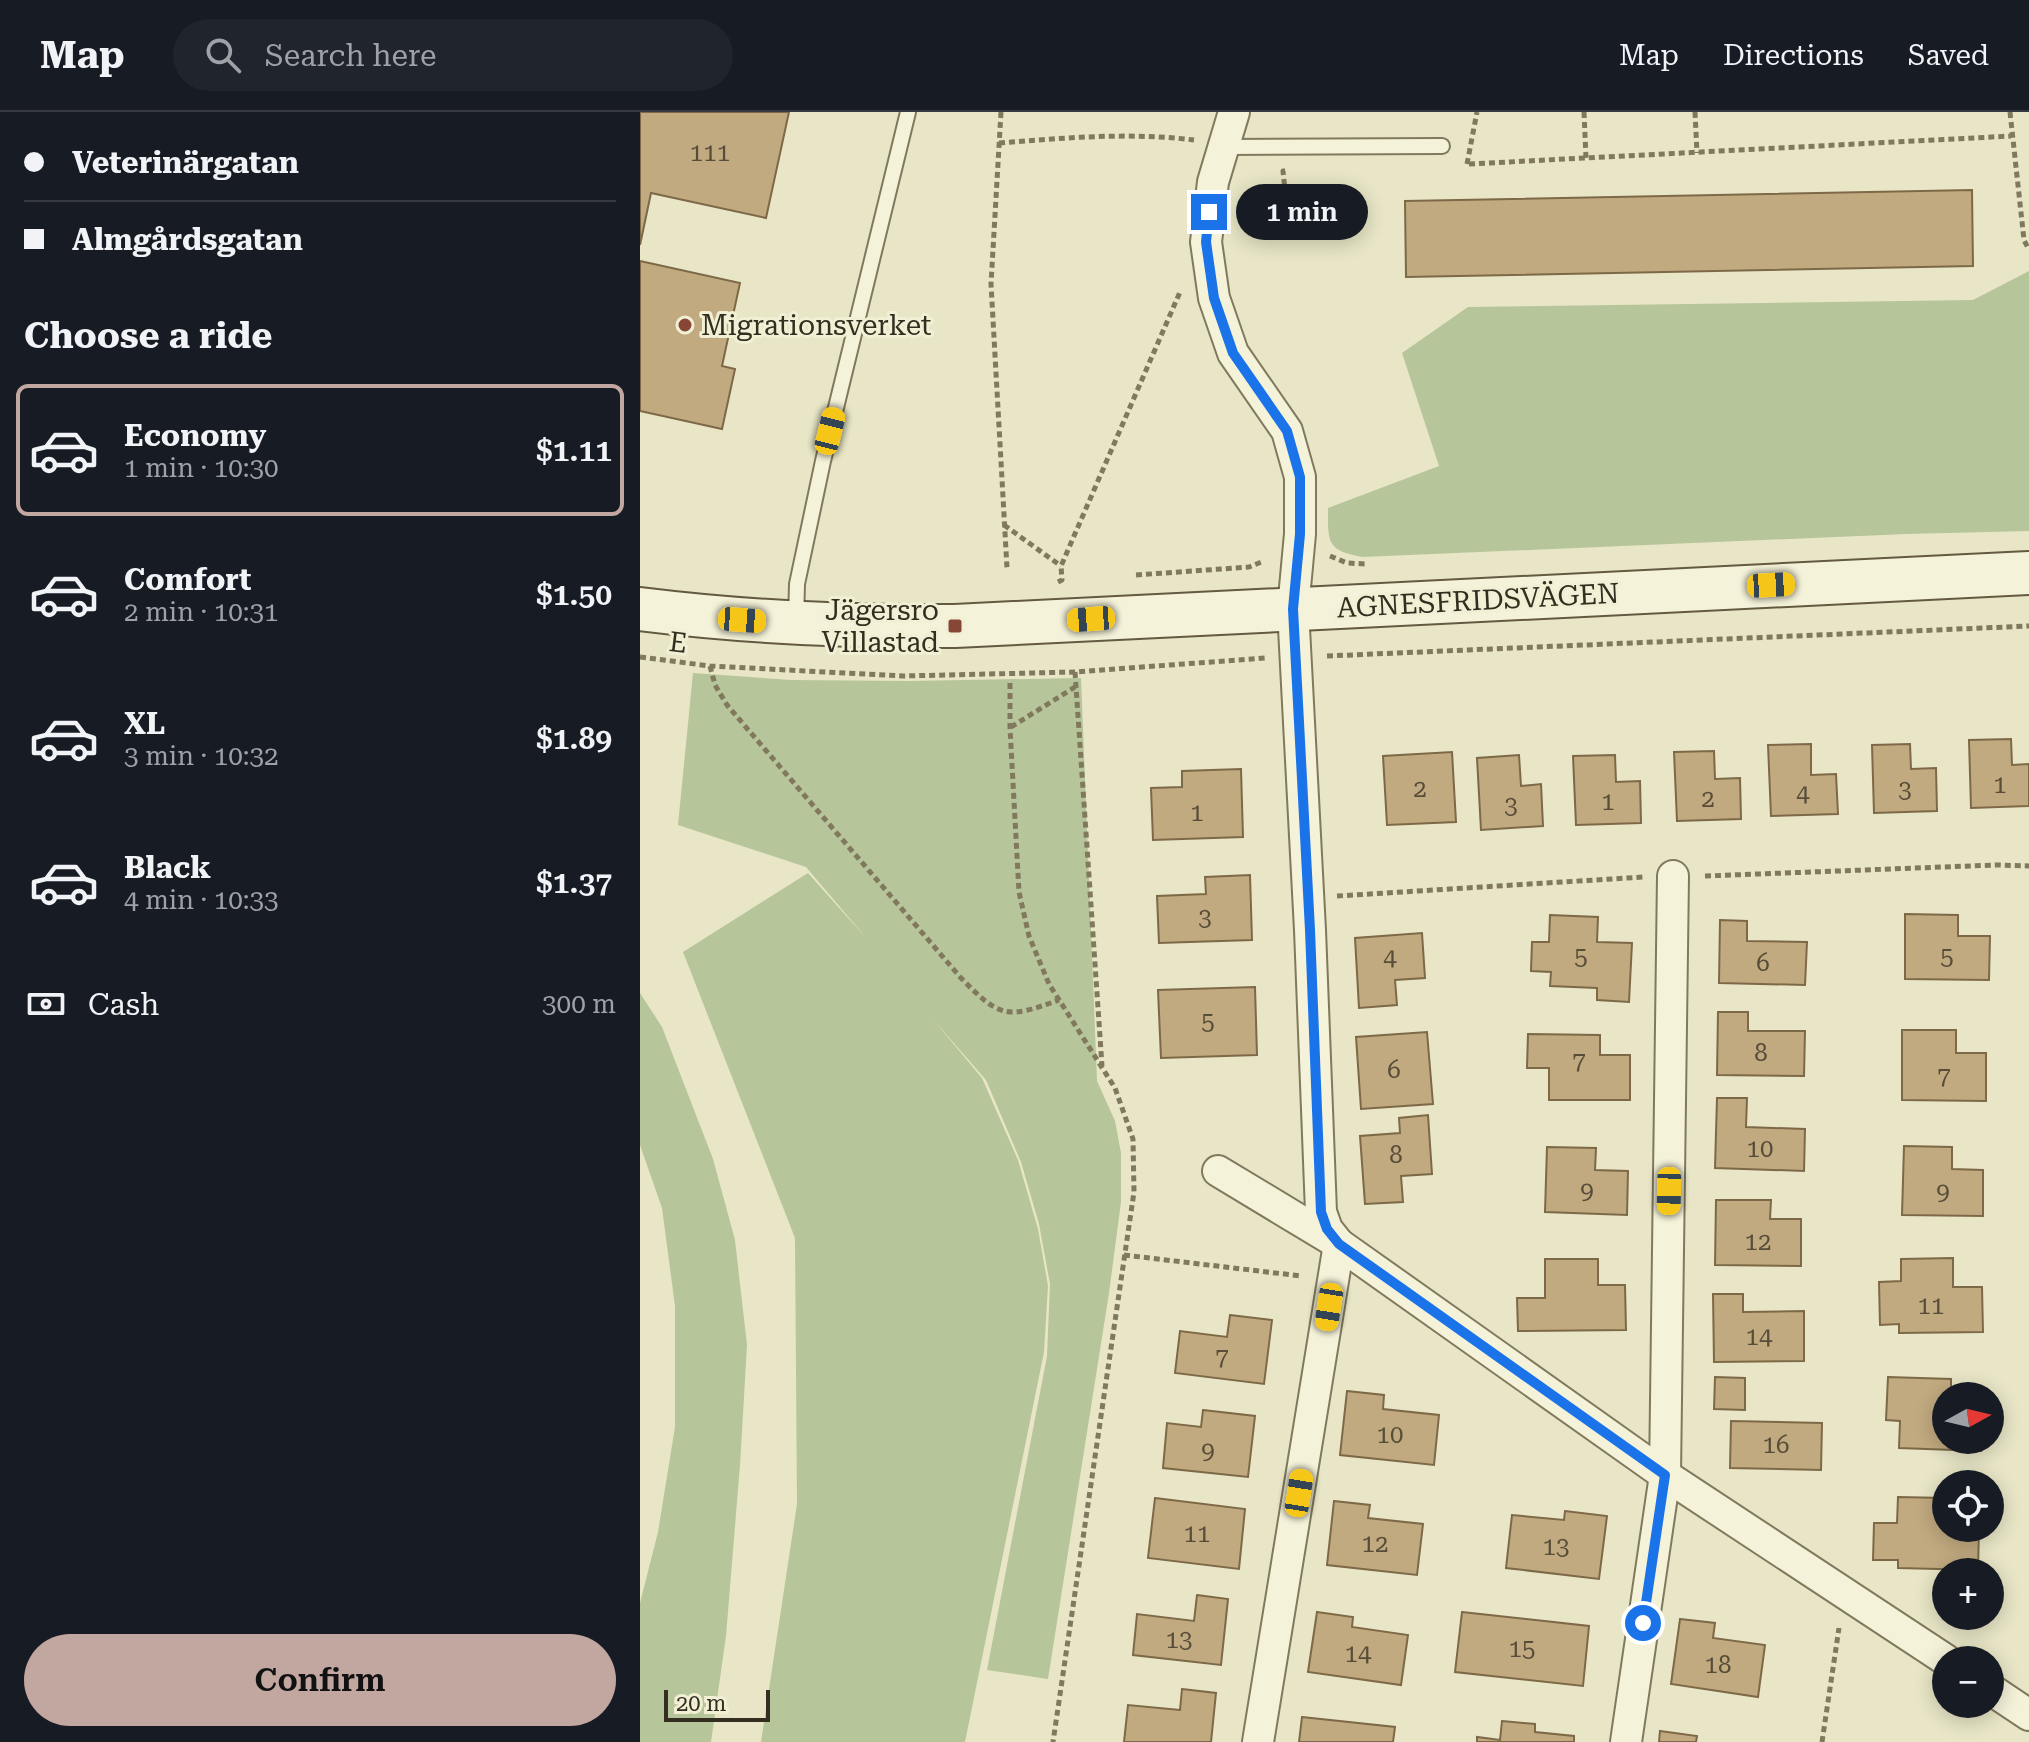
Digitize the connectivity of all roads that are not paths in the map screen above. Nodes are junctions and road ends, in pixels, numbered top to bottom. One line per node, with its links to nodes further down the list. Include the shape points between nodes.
1 (908, 112): 8 (lane, via 823,461 797,584)
2 (1234, 112): 4 (street)
3 (1442, 146): 4 (lane)
4 (1224, 147): 7 (street, via 1213,182 1206,242 1214,298 1233,353 1287,431 1300,477)
5 (2029, 573): 7 (main road, AGNESFRIDSVÄGEN)
6 (640, 609): 8 (main road, AGNESFRIDSVÄGEN)
7 (1293, 609): 8 (main road, AGNESFRIDSVÄGEN, via 955,626); 11 (street, via 1321,1212)
8 (796, 624)
9 (1673, 876): 12 (street)
10 (1218, 1171): 11 (street)
11 (1339, 1244): 12 (street); 16 (street)
12 (1665, 1475): 13 (street); 17 (street)
13 (1932, 1651)
14 (2004, 1698): 15 (street)
15 (2029, 1715)
16 (1258, 1742)
17 (1626, 1742)

